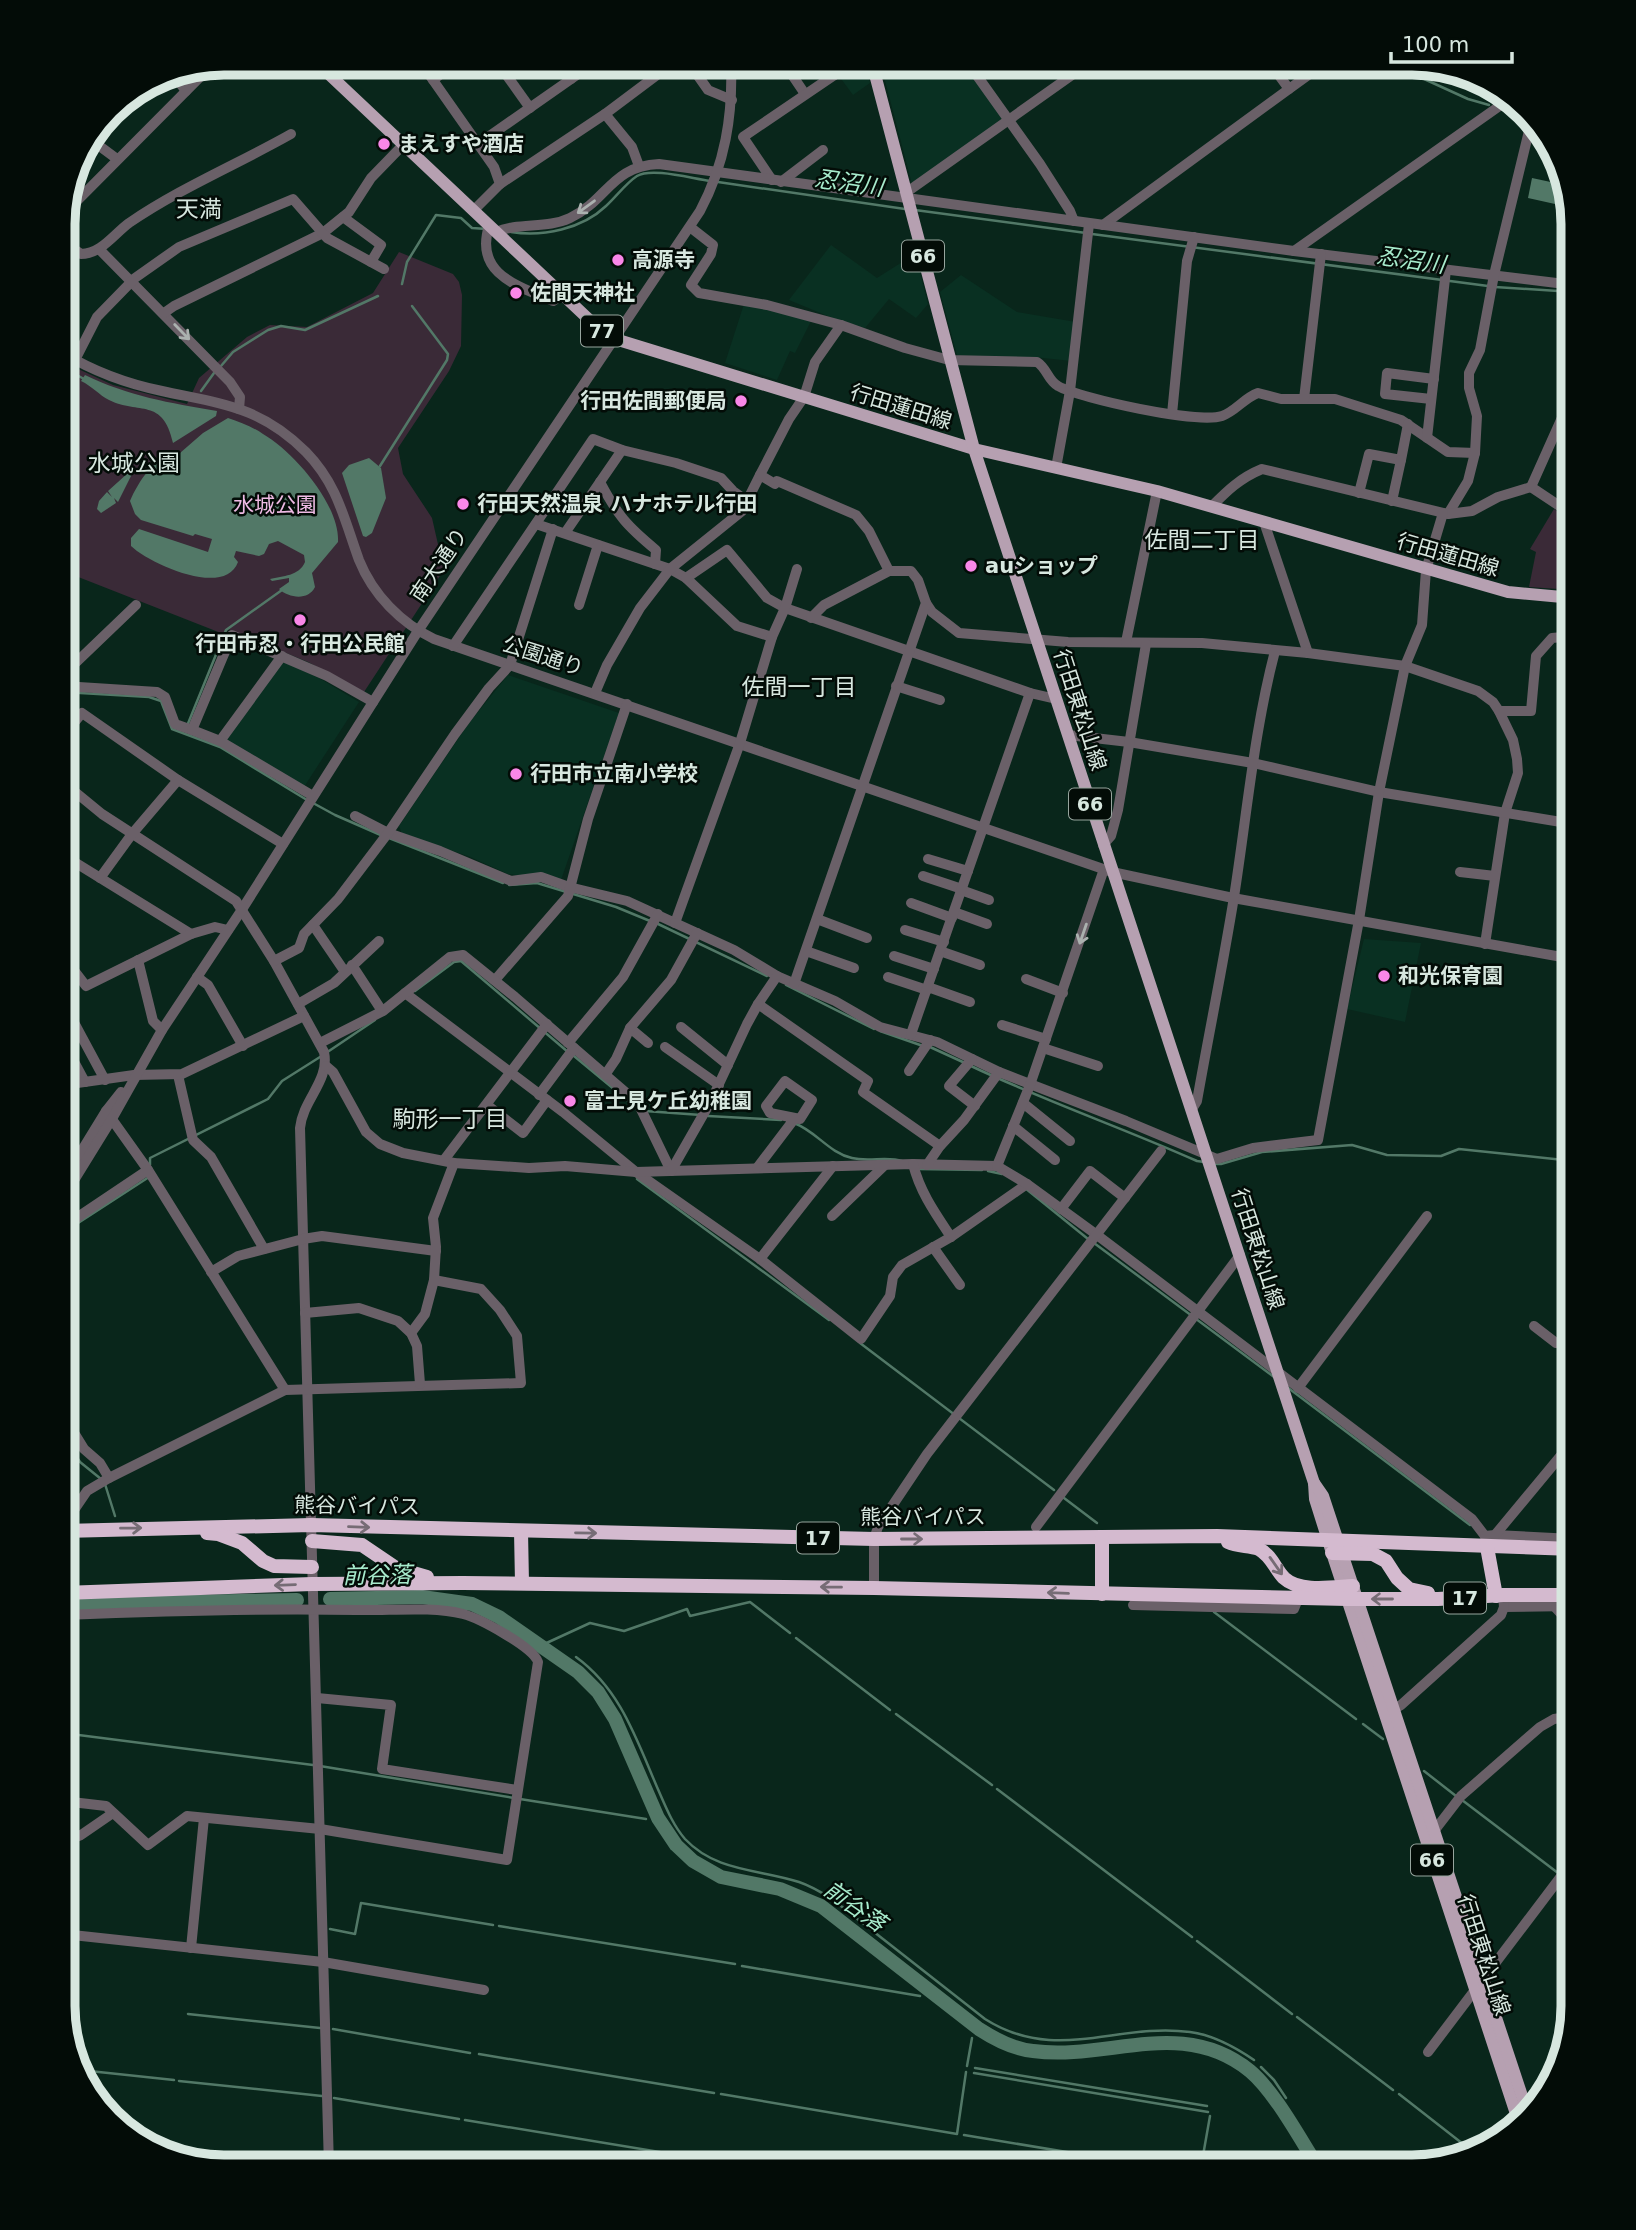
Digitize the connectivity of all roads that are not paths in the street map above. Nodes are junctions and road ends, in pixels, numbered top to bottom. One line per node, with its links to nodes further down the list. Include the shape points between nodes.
1 (330, 75): 33 (main road, 行田蓮田線 / 77)
2 (430, 75): 19 (street)
3 (439, 75): 19 (street)
4 (507, 75): 26 (street)
5 (568, 75): 18 (street)
6 (576, 75): 18 (street)
7 (657, 75): 27 (street)
8 (698, 75): 24 (street, via 708,90)
9 (732, 75): 24 (street, 南大通り)
10 (792, 75): 23 (street)
11 (834, 75): 23 (street)
12 (875, 76): 40 (main road, 行田東松山線 / 66)
13 (977, 76): 28 (street)
14 (1071, 76): 28 (street)
15 (1279, 76): 21 (street)
16 (1307, 76): 21 (street)
17 (200, 78): 22 (street)
18 (571, 79): 26 (street)
19 (433, 80): 31 (street)
20 (179, 82): 22 (street)
21 (1289, 89): 46 (street)
22 (186, 91): 35 (street)
23 (805, 94): 38 (street, via 743,137)
24 (732, 100): 37 (street, 南大通り)
25 (1501, 105): 53 (street)
26 (530, 108): 31 (street)
27 (605, 114): 36 (street, via 632,148); 39 (street)
28 (1008, 121): 40 (street); 44 (street)
29 (1529, 131): 58 (street)
30 (291, 134): 51 (street, via 166,201)
31 (478, 144): 39 (street)
32 (98, 145): 35 (street)
33 (404, 145): 42 (main road, 行田蓮田線 / 77); 43 (street, via 371,178)
34 (823, 150): 38 (street)
35 (117, 159): 41 (street)
36 (639, 166): 37 (street, via 659,164); 48 (street, one-way to 48, via 566,220)
37 (718, 173): 38 (street); 47 (street, 南大通り)
38 (777, 181): 40 (street)
39 (500, 184): 42 (street)
40 (908, 195): 44 (street); 67 (main road, 行田東松山線 / 66)
41 (78, 200)
42 (473, 211): 48 (main road, 行田蓮田線 / 77)
43 (343, 217): 49 (street); 55 (street, via 381,246)
44 (1074, 221): 45 (street)
45 (1089, 224): 46 (street); 69 (street)
46 (1103, 225): 50 (street)
47 (690, 227): 63 (street, via 713,245 691,285 699,293); 64 (street, 南大通り)
48 (492, 229): 61 (main road, 行田蓮田線 / 77); 61 (street, via 485,249 500,275 553,301)
49 (323, 233): 55 (street); 59 (street, via 293,198 179,247); 62 (street)
50 (1194, 237): 53 (street); 74 (street, via 1187,261)
51 (99, 249): 52 (street); 59 (street)
52 (76, 251)
53 (1294, 251): 54 (street)
54 (1321, 254): 57 (street); 71 (street)
55 (371, 262): 56 (street)
56 (384, 269)
57 (1446, 270): 58 (street); 68 (street)
58 (1494, 275): 60 (street); 80 (street, via 1480,350 1469,373 1477,416)
59 (132, 282): 62 (street); 65 (street, via 97,317)
60 (1561, 283)
61 (562, 295): 64 (main road, 行田蓮田線 / 77)
62 (164, 313): 73 (street, one-way to 73, via 237,390)
63 (841, 325): 67 (street); 70 (street, via 815,362)
64 (615, 339): 70 (main road, 行田蓮田線 / 77); 110 (street, 南大通り)
65 (76, 358)
66 (75, 360): 73 (street, 公園通り, via 138,384)
67 (950, 360): 69 (street, via 1037,362 1055,385); 78 (main road, 行田東松山線 / 66)
68 (1434, 379): 72 (street); 72 (street, via 1387,373 1385,394)
69 (1070, 391): 74 (street); 82 (street)
70 (804, 397): 78 (main road, 行田蓮田線 / 77); 83 (street)
71 (1304, 399): 74 (street, via 1258,393 1220,417); 76 (street, via 1335,399)
72 (1432, 399): 77 (street)
73 (239, 409): 110 (street, 公園通り, via 284,433 321,470 342,506 372,585 389,607)
74 (1172, 414)
75 (1561, 420): 85 (street)
76 (1408, 424): 77 (street); 81 (street)
77 (1427, 438): 80 (street, via 1448,452)
78 (974, 449): 82 (main road, 行田蓮田線 / 77); 113 (main road, 行田東松山線 / 66)
79 (622, 450): 84 (street); 88 (street, via 721,478); 94 (street, via 593,439)
80 (1475, 453): 92 (street, via 1468,481)
81 (1401, 460): 87 (street, via 1368,454); 89 (street)
82 (1056, 468): 86 (main road, 行田蓮田線 / 77)
83 (760, 475): 88 (street); 102 (street, via 856,516)
84 (600, 482): 96 (street); 98 (street, via 628,527 656,550)
85 (1531, 487): 91 (street); 92 (street, via 1472,511)
86 (1157, 491): 90 (main road, 行田蓮田線 / 77); 114 (street)
87 (1359, 493): 89 (street); 90 (street, via 1262,469 1246,475)
88 (747, 500): 99 (street, via 742,511)
89 (1392, 501): 92 (street)
90 (1211, 507): 93 (main road, 行田蓮田線 / 77)
91 (1561, 507)
92 (1446, 514): 101 (street)
93 (1264, 523): 101 (main road, 行田蓮田線 / 77); 119 (street)
94 (536, 524): 95 (street); 116 (street)
95 (553, 529): 96 (street); 122 (street)
96 (565, 533): 97 (street)
97 (598, 545): 98 (street); 107 (street)
98 (655, 564): 99 (street)
99 (670, 569): 103 (street); 126 (street, via 640,608)
100 (797, 569): 108 (street)
101 (1426, 570): 104 (main road, 行田蓮田線 / 77, via 1508,592); 123 (street, via 1422,625)
102 (889, 571): 105 (street, via 911,571); 109 (street, via 824,605)
103 (686, 578): 108 (street, via 726,550 767,598); 111 (street, via 737,626)
104 (1561, 597)
105 (926, 603): 113 (street, via 959,633); 117 (street)
106 (136, 605): 121 (street)
107 (579, 605)
108 (785, 608): 109 (street); 111 (street)
109 (811, 618): 117 (street)
110 (418, 631): 116 (street, 公園通り); 130 (street, 南大通り)
111 (772, 637): 137 (street)
112 (1561, 637): 132 (street, via 1552,638 1536,656 1531,711)
113 (1036, 639): 114 (street); 128 (main road, 行田東松山線 / 66)
114 (1126, 642): 115 (street)
115 (1146, 644): 118 (street, via 1202,643); 138 (street)
116 (453, 646): 122 (street, 公園通り)
117 (909, 651): 124 (street); 127 (street)
118 (1275, 651): 119 (street); 139 (street)
119 (1308, 653): 123 (street)
120 (282, 656): 130 (street); 134 (street, via 232,635); 136 (street)
121 (76, 663)
122 (509, 665): 126 (street, 公園通り); 150 (street, via 455,734)
123 (1405, 666): 132 (street, via 1478,691); 143 (street)
124 (896, 686): 129 (street); 141 (street)
125 (76, 687): 134 (street, via 157,692 165,697 175,724)
126 (595, 693): 131 (street, 公園通り)
127 (1030, 693): 128 (street); 148 (street)
128 (1056, 699): 135 (main road, 行田東松山線 / 66)
129 (940, 700)
130 (373, 702): 144 (street, 南大通り)
131 (627, 704): 137 (street, 公園通り); 161 (street)
132 (1499, 711): 145 (street, via 1513,740 1518,773)
133 (76, 721): 140 (street, via 82,713)
134 (192, 730): 136 (street)
135 (1068, 735): 138 (street); 152 (main road, 行田東松山線 / 66)
136 (220, 741): 144 (street)
137 (740, 743): 141 (street, 公園通り); 171 (street)
138 (1129, 743): 139 (street); 152 (street, via 1111,836)
139 (1253, 763): 143 (street); 163 (street)
140 (178, 780): 149 (street); 151 (street)
141 (863, 785): 148 (street, 公園通り); 169 (street)
142 (76, 792): 149 (street)
143 (1379, 792): 145 (street); 170 (street)
144 (313, 796): 151 (street, 南大通り)
145 (1505, 813): 147 (street); 159 (street)
146 (355, 816): 150 (street)
147 (1561, 822)
148 (984, 826): 155 (street, 公園通り); 156 (street)
149 (132, 834): 160 (street); 166 (street, via 231,896)
150 (388, 834): 161 (street, via 511,881 541,877); 173 (street)
151 (283, 844): 166 (street, 南大通り)
152 (1103, 845): 155 (main road, 行田東松山線 / 66)
153 (928, 859): 156 (street)
154 (76, 864): 160 (street)
155 (1108, 870): 163 (street, 公園通り); 199 (street, one-way to 199); 239 (main road, 行田東松山線 / 66)
156 (968, 872): 162 (street)
157 (1460, 872): 159 (street)
158 (923, 876): 162 (street)
159 (1495, 876): 180 (street)
160 (100, 878): 177 (street)
161 (569, 887): 167 (street); 196 (street, via 568,897)
162 (962, 890): 164 (street); 168 (street)
163 (1233, 898): 170 (street, 公園通り); 239 (street)
164 (989, 900)
165 (911, 903): 168 (street)
166 (241, 911): 174 (street, 南大通り); 186 (street)
167 (658, 914): 171 (street); 218 (street, via 623,977)
168 (953, 915): 172 (street); 181 (street)
169 (817, 919): 178 (street); 182 (street)
170 (1359, 920): 180 (street, 公園通り); 248 (street, via 1318,1140 1253,1148)
171 (675, 923): 176 (street)
172 (987, 924)
173 (313, 925): 186 (street, via 299,948); 188 (street)
174 (228, 930): 177 (street, via 215,927); 193 (street, 南大通り)
175 (905, 930): 181 (street)
176 (697, 933): 192 (street); 210 (street, via 671,979)
177 (191, 934): 185 (street)
178 (867, 938)
179 (379, 941): 188 (street)
180 (1485, 944): 184 (street, 公園通り)
181 (942, 946): 187 (street); 190 (street)
182 (806, 951): 189 (street); 197 (street)
183 (894, 956): 190 (street)
184 (1561, 956)
185 (138, 960): 191 (street, via 86,986); 211 (street, via 153,1021)
186 (274, 961): 202 (street)
187 (980, 965)
188 (348, 968): 202 (street); 204 (street)
189 (854, 968)
190 (934, 970): 198 (street)
191 (76, 972)
192 (777, 976): 197 (street); 203 (street)
193 (197, 977): 211 (street, 南大通り); 216 (street, via 208,985)
194 (888, 977): 198 (street)
195 (1026, 979): 199 (street)
196 (495, 980): 200 (street, via 463,955 450,957); 209 (street)
197 (794, 984): 212 (street, via 880,1027)
198 (927, 988): 201 (street); 212 (street)
199 (1062, 993): 215 (street)
200 (408, 995): 204 (street); 226 (street)
201 (970, 1002)
202 (298, 1004): 205 (street)
203 (758, 1004): 222 (street); 244 (street, via 868,1081 863,1092)
204 (382, 1011): 219 (street)
205 (304, 1016): 216 (street); 219 (street)
206 (76, 1025): 230 (street)
207 (1002, 1025): 215 (street)
208 (681, 1027): 222 (street)
209 (544, 1028): 218 (street); 226 (street)
210 (630, 1028): 214 (street); 229 (street)
211 (162, 1030): 227 (street, 南大通り)
212 (911, 1034): 213 (street)
213 (930, 1040): 220 (street); 224 (street)
214 (648, 1043)
215 (1045, 1044): 223 (street); 234 (street)
216 (243, 1046): 228 (street)
217 (664, 1047): 233 (street)
218 (571, 1049): 229 (street); 235 (street)
219 (324, 1055): 247 (street, via 366,1132 380,1144); 267 (street, via 322,1078 301,1116)
220 (972, 1059): 225 (street); 238 (street, via 948,1086)
221 (76, 1064): 231 (street)
222 (728, 1065): 233 (street)
223 (1098, 1066)
224 (909, 1071)
225 (999, 1072): 234 (street); 238 (street)
226 (510, 1074): 235 (street); 237 (street)
227 (134, 1075): 228 (street); 230 (street); 240 (street, 南大通り)
228 (178, 1075): 270 (street, via 191,1137 211,1157)
229 (605, 1075): 256 (street, via 638,1104)
230 (105, 1080): 231 (street)
231 (85, 1082): 232 (street)
232 (76, 1083)
233 (719, 1085): 256 (street)
234 (1030, 1085): 236 (street); 248 (street, via 1126,1121)
235 (543, 1098): 237 (street, via 523,1133); 257 (street)
236 (1023, 1103): 242 (street); 243 (street)
237 (486, 1105): 247 (street)
238 (975, 1106): 244 (street)
239 (1192, 1109): 248 (main road, 行田東松山線 / 66)
240 (109, 1115): 249 (street, 南大通り); 258 (street); 259 (street, 南大通り)
241 (792, 1122): 241 (street, via 800,1119 812,1100 785,1080 766,1106 770,1113); 255 (street)
242 (1013, 1126): 246 (street); 253 (street)
243 (1070, 1142)
244 (940, 1146): 251 (street)
245 (1161, 1151): 261 (street)
246 (1055, 1160)
247 (449, 1161): 257 (street); 271 (street, via 433,1218)
248 (1209, 1161): 272 (main road, 行田東松山線 / 66)
249 (75, 1163)
250 (885, 1165): 252 (street); 254 (street); 263 (street)
251 (927, 1165): 253 (street); 254 (street)
252 (833, 1166): 255 (street); 273 (street)
253 (997, 1166): 260 (street)
254 (912, 1167): 266 (street, via 928,1204)
255 (757, 1168): 256 (street)
256 (671, 1171): 257 (street)
257 (636, 1172): 273 (street)
258 (150, 1174): 265 (street); 274 (street)
259 (75, 1176)
260 (1024, 1186): 262 (street); 266 (street)
261 (1125, 1198): 262 (street, via 1090,1171); 268 (street)
262 (1060, 1209): 268 (street)
263 (832, 1216)
264 (1427, 1216): 285 (street)
265 (75, 1219)
266 (951, 1237): 269 (street)
267 (303, 1239): 270 (street); 271 (street, via 322,1236); 278 (street)
268 (1093, 1240): 277 (street); 298 (street, via 927,1454)
269 (933, 1247): 273 (street, via 897,1271 890,1296 861,1339); 276 (street)
270 (264, 1249): 274 (street, via 237,1256)
271 (436, 1251): 275 (street)
272 (1240, 1255): 277 (street); 282 (main road, 行田東松山線 / 66)
273 (760, 1259)
274 (211, 1272): 286 (street)
275 (434, 1280): 280 (street, via 425,1314); 283 (street, via 481,1289 500,1310 517,1336 521,1383)
276 (960, 1285)
277 (1196, 1312): 282 (street); 292 (street)
278 (305, 1313): 280 (street, via 359,1308 398,1321); 284 (street)
279 (1534, 1326): 281 (street)
280 (411, 1333): 283 (street, via 417,1346)
281 (1561, 1344)
282 (1278, 1374): 285 (street); 302 (main road, 行田東松山線 / 66, via 1314,1483 1315,1499)
283 (420, 1384): 284 (street)
284 (308, 1388): 286 (street); 291 (street)
285 (1298, 1388): 299 (street, via 1472,1519)
286 (285, 1390): 289 (street)
287 (75, 1435): 289 (street)
288 (1561, 1455): 299 (street)
289 (109, 1478): 290 (street, via 87,1491)
290 (75, 1508)
291 (312, 1525): 293 (highway, 熊谷バイパス / 17); 295 (highway, 熊谷バイパス / 17, one-way to 295); 301 (street)
292 (1035, 1527)
293 (168, 1528): 294 (highway, 熊谷バイパス / 17, one-way to 293); 304 (highway, via 232,1539 274,1566)
294 (75, 1531)
295 (521, 1531): 298 (highway, 熊谷バイパス / 17, one-way to 298); 306 (highway)
296 (1217, 1536): 297 (highway, 熊谷バイパス / 17); 302 (highway, 熊谷バイパス / 17); 310 (highway, 17, one-way to 310, via 1234,1545 1257,1548 1269,1556 1285,1579 1302,1587)
297 (1102, 1538): 298 (highway, 熊谷バイパス / 17, one-way to 297); 311 (highway)
298 (874, 1539): 308 (street)
299 (1489, 1539): 300 (street); 302 (highway, 熊谷バイパス / 17); 303 (highway, 熊谷バイパス / 17); 314 (highway, 17)
300 (1561, 1539)
301 (312, 1541): 304 (street); 305 (highway, via 362,1545 407,1573)
302 (1335, 1546): 310 (main road, 行田東松山線 / 66); 315 (highway, 17, via 1373,1554 1386,1561 1409,1589)
303 (1561, 1548)
304 (312, 1567): 307 (street)
305 (463, 1583): 306 (highway, 17); 307 (highway, 17)
306 (522, 1583): 308 (highway, 17, one-way to 306)
307 (312, 1584): 309 (highway, 17, one-way to 309); 319 (street)
308 (874, 1588): 311 (highway, 17, one-way to 308)
309 (75, 1592)
310 (1350, 1593): 313 (highway, 17); 315 (highway, 17, one-way to 310); 323 (main road, 行田東松山線 / 66)
311 (1102, 1594): 313 (highway, 17)
312 (1561, 1596): 314 (highway, 17)
313 (1298, 1599): 316 (street, via 1294,1609)
314 (1501, 1599): 315 (highway, 17); 317 (street); 323 (street, via 1500,1615)
315 (1438, 1600)
316 (1133, 1605)
317 (1553, 1605): 318 (street); 320 (street)
318 (1561, 1605)
319 (313, 1608): 321 (street); 322 (street); 325 (street, via 463,1614 534,1654 538,1662)
320 (1561, 1614)
321 (75, 1615)
322 (317, 1698): 325 (street, via 391,1705 382,1769); 329 (street)
323 (1389, 1711): 330 (main road, 行田東松山線 / 66)
324 (1561, 1718): 330 (street, via 1539,1727 1461,1796)
325 (516, 1796): 329 (street, via 507,1860)
326 (75, 1803): 327 (street, via 106,1806)
327 (113, 1812): 328 (street, via 148,1845 187,1816); 331 (street)
328 (204, 1818): 329 (street); 334 (street)
329 (320, 1829): 335 (street)
330 (1430, 1836): 336 (main road, 行田東松山線 / 66)
331 (75, 1837)
332 (1561, 1876): 336 (street)
333 (75, 1935): 334 (street)
334 (191, 1948): 335 (street)
335 (323, 1962): 337 (street); 341 (street)
336 (1479, 1983): 338 (street); 339 (main road, 行田東松山線 / 66); 340 (main road, 行田東松山線 / 66)
337 (484, 1990)
338 (1428, 2052)
339 (1524, 2103)
340 (1516, 2112)
341 (329, 2154)

